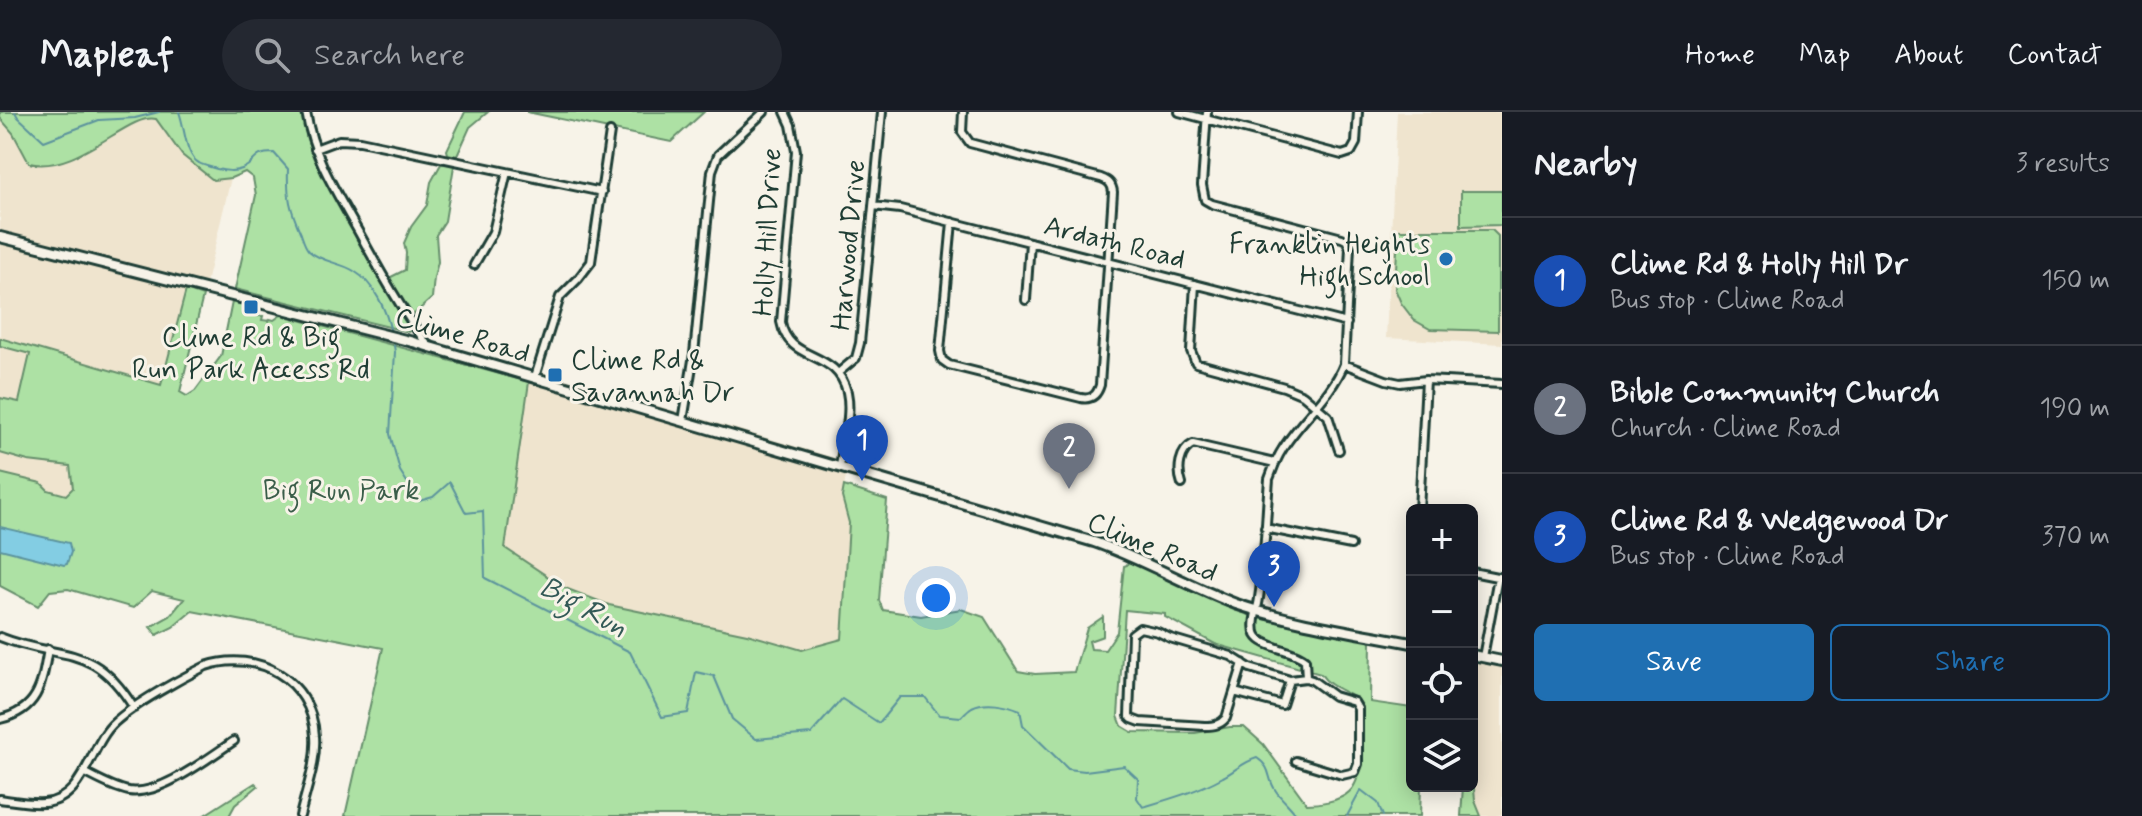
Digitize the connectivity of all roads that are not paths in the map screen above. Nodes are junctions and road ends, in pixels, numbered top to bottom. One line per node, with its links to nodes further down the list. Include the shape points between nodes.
1 (306, 112): 10 (street)
2 (764, 112): 29 (street, via 718,155 712,171)
3 (785, 112): 24 (street, Holly Hill Drive, via 796,151 783,331 791,345)
4 (882, 112): 13 (street, Harwood Drive)
5 (963, 112): 17 (street, via 962,132 970,143 1110,182)
6 (1179, 112): 8 (street)
7 (1357, 115): 8 (street, via 1355,145 1342,155)
8 (1207, 116): 21 (street, via 1205,200 1346,240)
9 (610, 132): 12 (street)
10 (315, 149): 11 (street, via 339,140 360,141); 22 (street, via 401,307)
11 (507, 172): 12 (street); 18 (street, via 493,232)
12 (602, 192): 25 (street, via 591,262 560,297)
13 (873, 206): 14 (street, Ardath Road); 24 (street, Harwood Drive, via 860,343 856,358)
14 (952, 222): 16 (street, Ardath Road); 17 (street, via 940,351 949,365 1089,399 1100,385)
15 (0, 237): 22 (main road, Clime Road)
16 (1030, 242): 17 (street, Ardath Road); 20 (street)
17 (1108, 262): 19 (street, Ardath Road)
18 (474, 265)
19 (1195, 284): 21 (street, Ardath Road); 28 (street, via 1191,351 1196,363 1292,389)
20 (1026, 300)
21 (1347, 323): 23 (street)
22 (429, 347): 25 (main road, Clime Road)
23 (1344, 364): 26 (street, via 1400,383); 28 (street)
24 (838, 373): 32 (street, via 848,403)
25 (535, 377): 29 (main road, Clime Road)
26 (1426, 380): 27 (street); 34 (street)
27 (1502, 384)
28 (1316, 406): 30 (street, via 1331,420); 31 (street)
29 (683, 421): 32 (main road, Clime Road)
30 (1339, 450)
31 (1275, 463): 33 (street, via 1193,444 1183,453); 35 (street)
32 (840, 467): 39 (main road, Clime Road, via 1094,542)
33 (1182, 484)
34 (1419, 504)
35 (1265, 528): 36 (street); 39 (street)
36 (1351, 545)
37 (1478, 573): 38 (street)
38 (1500, 577): 44 (street)
39 (1257, 611): 41 (main road, Clime Road); 47 (street, via 1257,638 1299,655 1305,660)
40 (0, 637): 42 (street)
41 (1406, 642)
42 (48, 649): 50 (street, via 102,670); 51 (street, via 37,695 17,714)
43 (1478, 656): 44 (main road)
44 (1483, 657): 45 (main road)
45 (1502, 661)
46 (1243, 663): 48 (street); 49 (street); 49 (street, via 1146,628 1132,634 1129,716 1136,721 1214,726 1226,718)
47 (1306, 678): 48 (street); 53 (street, via 1354,702 1358,764 1352,773 1342,775)
48 (1290, 680): 49 (street, via 1282,705)
49 (1234, 692)
50 (134, 708): 54 (street, via 107,731); 56 (street, via 218,662 251,662 287,679 303,697 314,724 315,749)
51 (0, 719)
52 (234, 741): 54 (street, via 154,789 125,790)
53 (1296, 761)
54 (84, 772): 55 (street, via 54,801)
55 (0, 799)
56 (300, 816)

